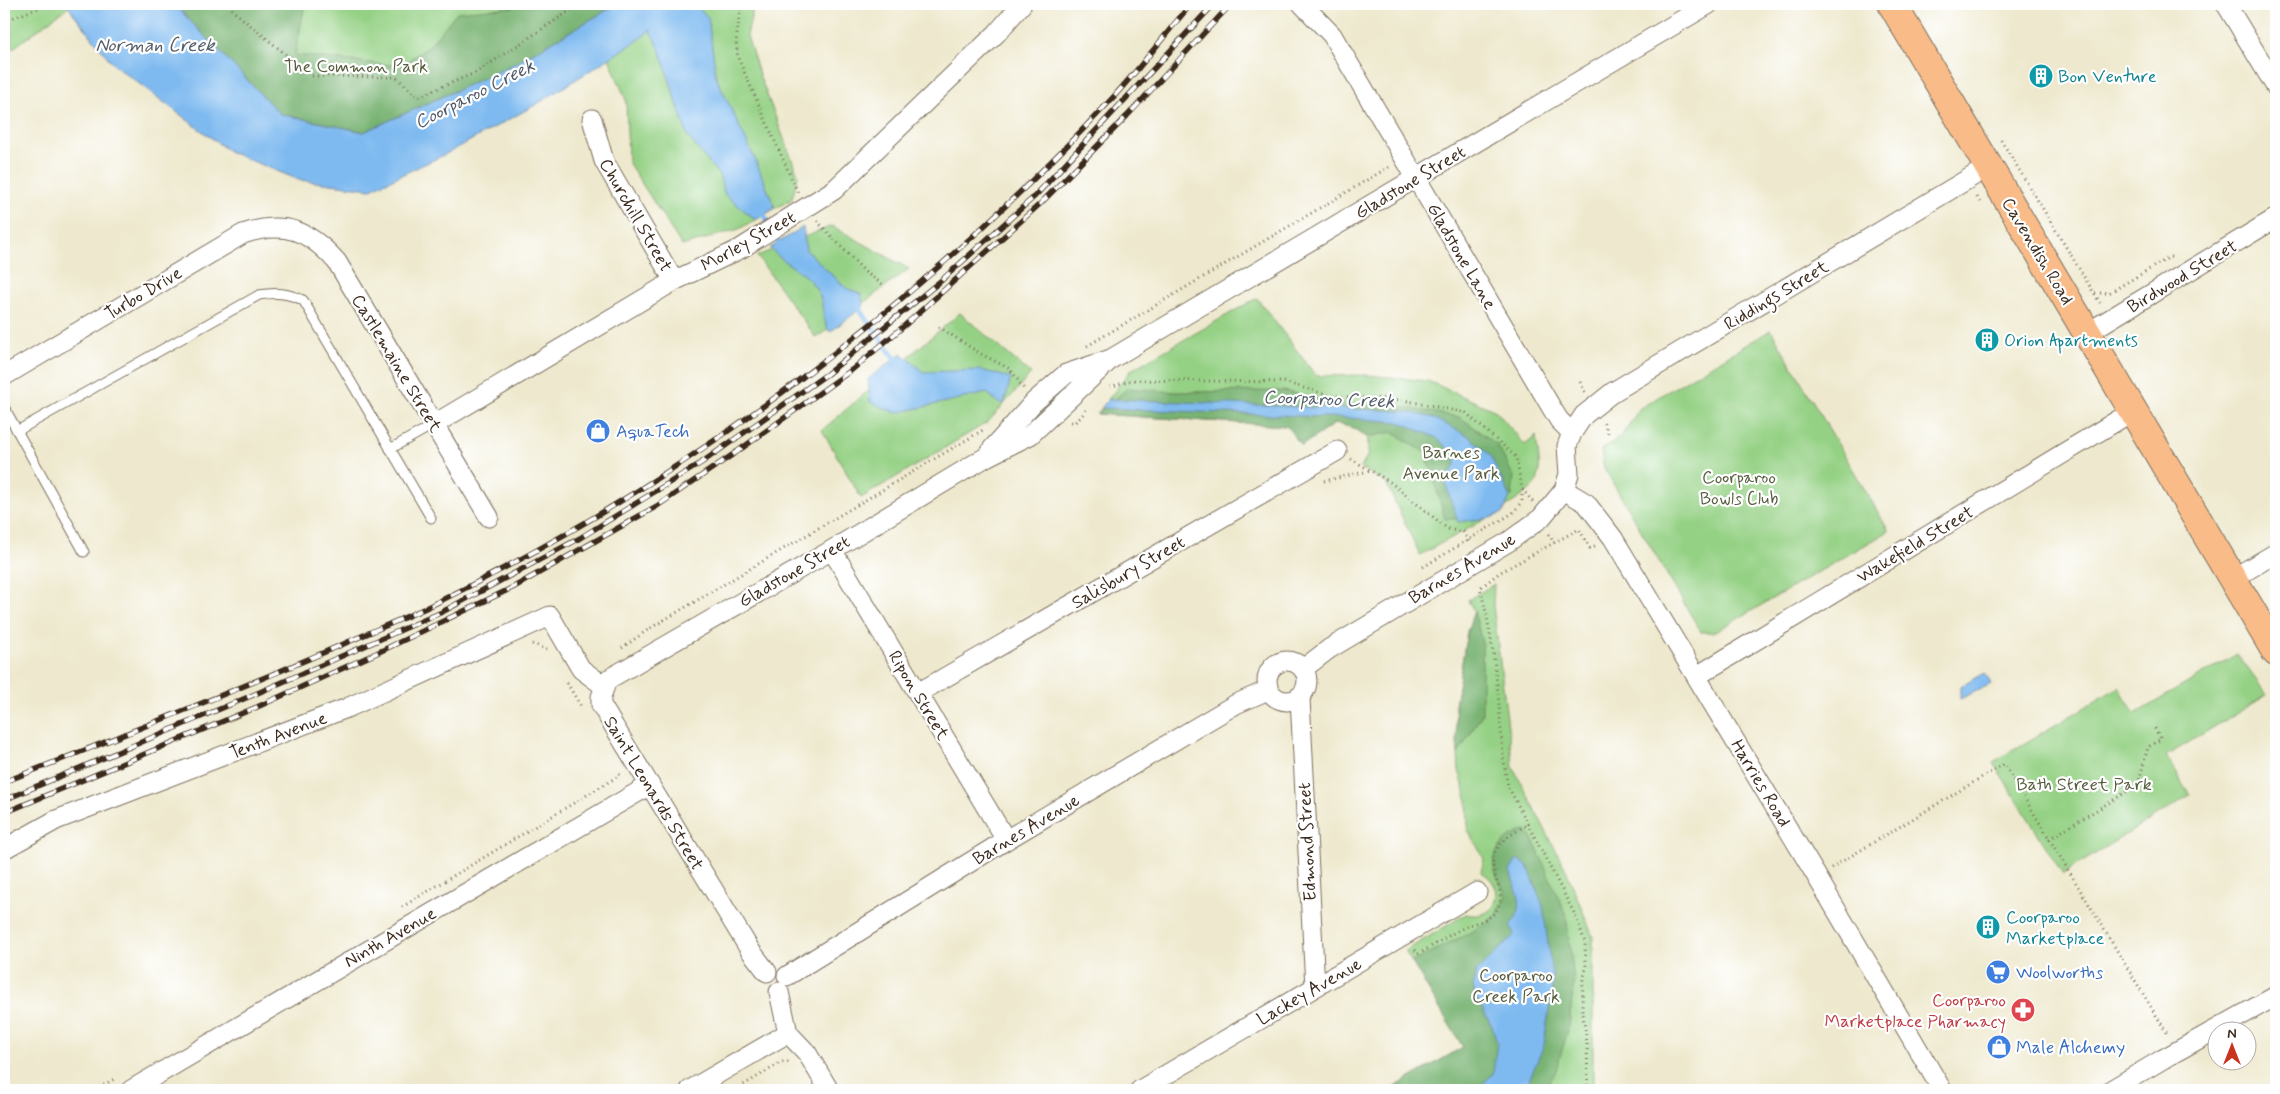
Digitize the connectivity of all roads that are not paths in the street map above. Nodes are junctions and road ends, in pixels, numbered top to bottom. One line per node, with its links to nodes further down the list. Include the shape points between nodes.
1 (1022, 4): 12 (street, Morley Street, via 997,33 834,190 755,240)
2 (1302, 4): 9 (street, Gladstone Lane, via 1332,35)
3 (1709, 4): 9 (street, Gladstone Street)
4 (1892, 4): 8 (main road, Cavendish Road)
5 (2226, 4): 6 (street)
6 (2276, 87)
7 (592, 119): 12 (street, Churchill Street, via 604,161)
8 (1988, 167): 13 (main road, Cavendish Road); 20 (street, Riddings Street, via 1613,392 1584,415)
9 (1416, 178): 14 (street, Gladstone Street); 20 (street, Gladstone Lane, via 1559,420)
10 (2276, 218): 13 (street, Birdwood Street)
11 (287, 228): 15 (street, Turbo Drive, via 254,230 229,241); 18 (street, Castlemaine Street, via 308,236 337,262)
12 (674, 281): 18 (street, Morley Street)
13 (2087, 333): 17 (main road, Cavendish Road)
14 (1111, 358): 23 (street, Gladstone Street, via 1030,434); 23 (street, Gladstone Street, via 1066,374 1026,398)
15 (4, 376)
16 (4, 407): 19 (lane)
17 (2133, 411): 30 (main road, Cavendish Road); 33 (street, Wakefield Street)
18 (433, 425): 21 (lane); 25 (street, Castlemaine Street)
19 (17, 431): 21 (lane, via 259,295 275,292 302,300); 28 (lane)
20 (1572, 433): 24 (street, Barnes Avenue, via 1567,446 1569,474)
21 (390, 449): 26 (lane)
22 (1337, 451): 36 (street, Salisbury Street)
23 (986, 456): 27 (street, Gladstone Street)
24 (1564, 490): 32 (street, Barnes Avenue, via 1541,518 1508,542 1328,649); 33 (street, Harries Road, via 1586,503 1613,538)
25 (489, 517)
26 (431, 518)
27 (832, 550): 34 (street, Gladstone Street, via 614,675); 36 (street, Ripon Street)
28 (84, 552)
29 (2276, 553): 30 (street)
30 (2232, 579): 31 (main road, Cavendish Road)
31 (2276, 652)
32 (1303, 669): 35 (street, via 1299,664 1286,661 1274,666 1267,676); 37 (street, via 1307,687)
33 (1697, 676): 50 (street, Harries Road)
34 (604, 686): 38 (street, Saint Leonards Street, via 601,705); 40 (street, Tenth Avenue, via 581,669 550,616 346,708 56,820)
35 (1268, 690): 37 (street, via 1282,701); 39 (street, Barnes Avenue, via 1236,704)
36 (918, 694): 39 (street, Ripon Street)
37 (1300, 698): 43 (street, Edmond Street)
38 (650, 785): 42 (street, Saint Leonards Street, via 766,972 765,986 772,991); 46 (street, Ninth Avenue)
39 (1006, 840): 42 (street, Barnes Avenue)
40 (4, 849)
41 (1477, 892): 43 (street, Lackey Avenue)
42 (783, 984): 45 (street)
43 (1315, 987): 47 (street, Lackey Avenue)
44 (2276, 996): 51 (street)
45 (788, 1033): 48 (street); 49 (street, via 807,1053)
46 (126, 1083)
47 (1153, 1087)
48 (690, 1090)
49 (829, 1090)
50 (1942, 1090)
51 (2111, 1090)

